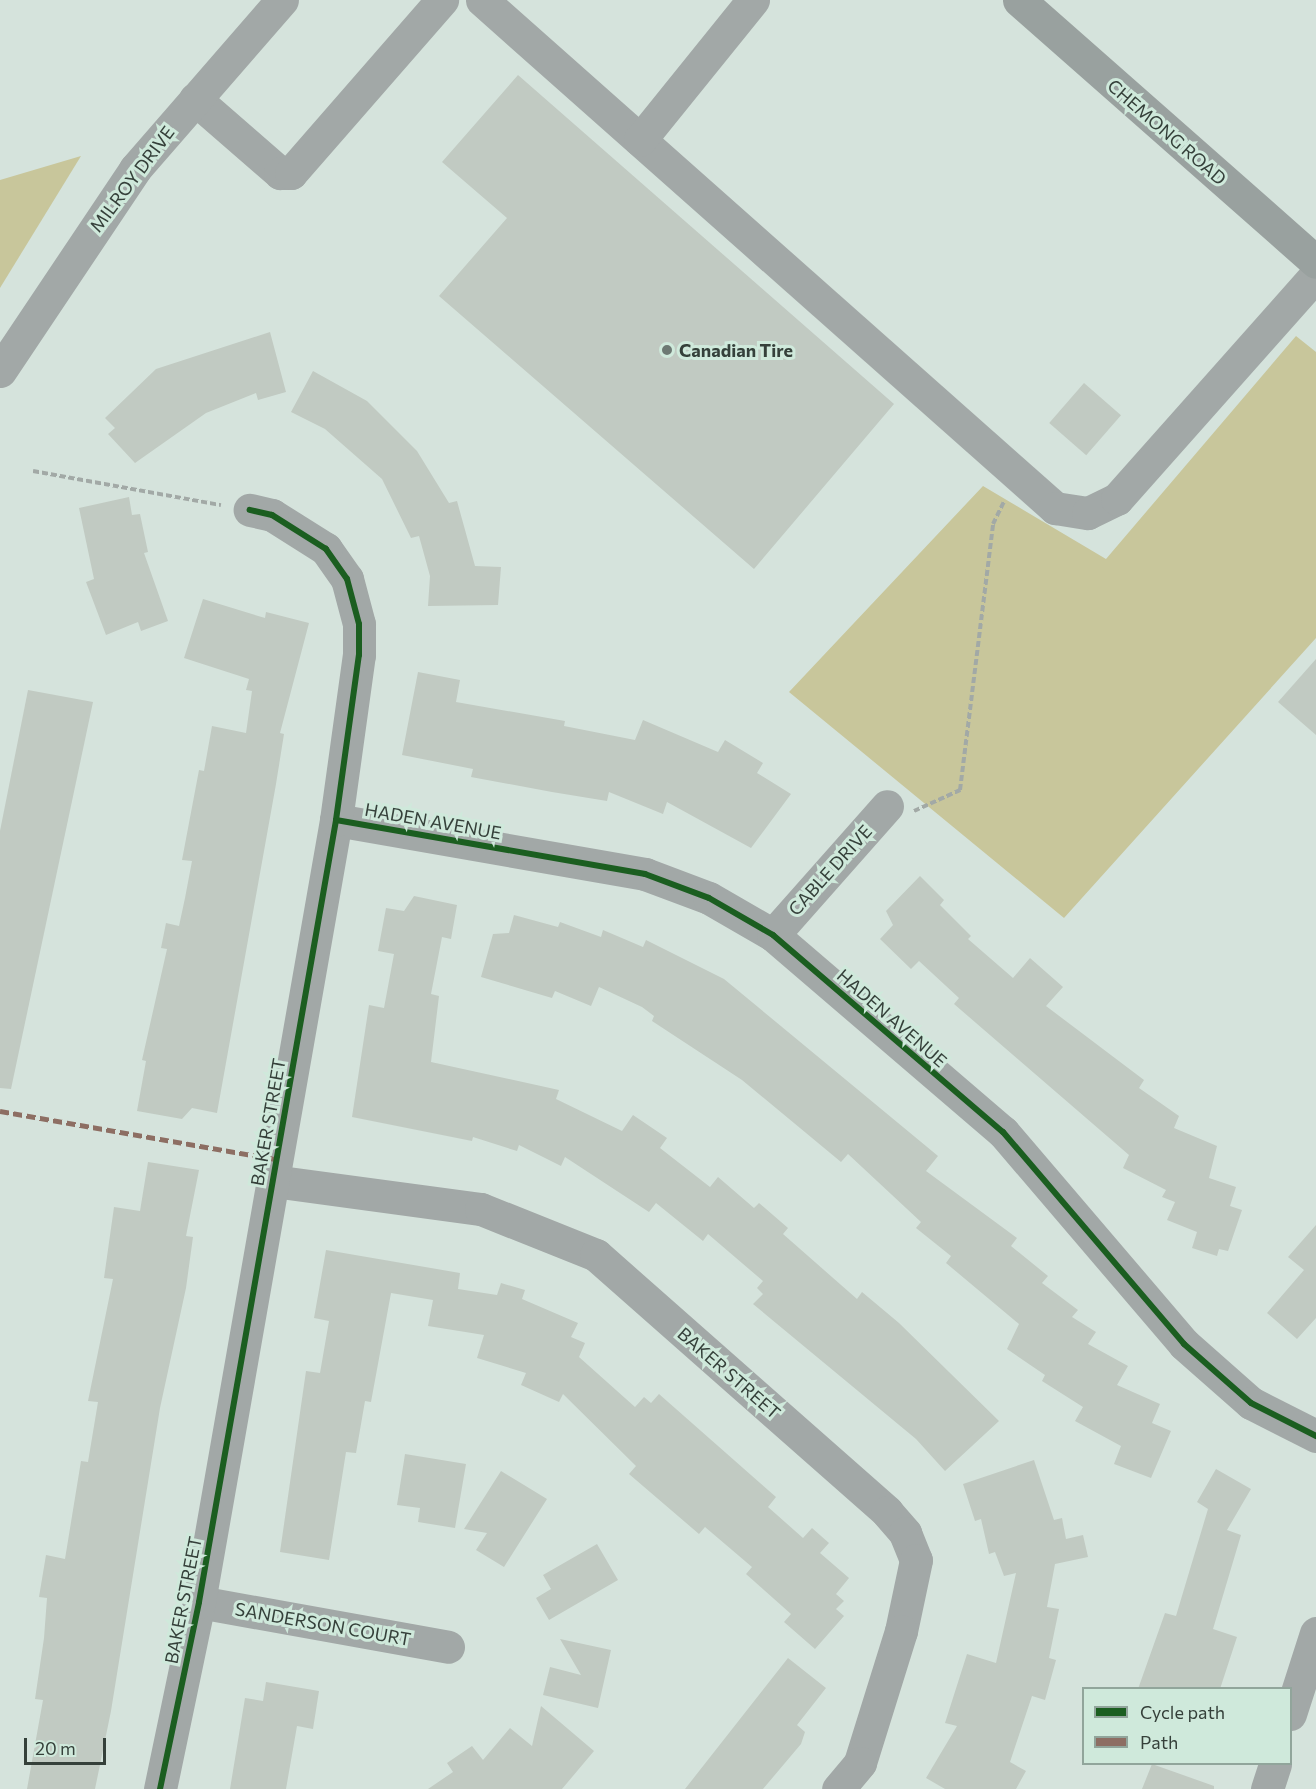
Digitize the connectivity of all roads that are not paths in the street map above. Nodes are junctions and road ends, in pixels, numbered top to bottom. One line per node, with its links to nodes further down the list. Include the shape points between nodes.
1 (282, 0): 6 (street, MILROY DRIVE)
2 (441, 0): 6 (street, via 291,173 280,173)
3 (753, 0): 7 (street)
4 (1019, 0): 8 (main road, CHEMONG ROAD)
5 (489, 2): 7 (street)
6 (195, 99): 10 (street, MILROY DRIVE, via 135,169)
7 (640, 140): 9 (street, via 1055,508 1088,513 1107,507)
8 (1316, 262)
9 (1316, 275)
10 (0, 371)
11 (250, 510): 13 (street, BAKER STREET, via 272,515 326,549 347,579 359,624 359,655)
12 (887, 806): 14 (street, CABLE DRIVE)
13 (336, 820): 14 (street, HADEN AVENUE, via 645,874 709,898); 15 (street, BAKER STREET)
14 (773, 935): 16 (street, HADEN AVENUE, via 1003,1132 1184,1344 1251,1403)
15 (273, 1181): 17 (street, BAKER STREET); 23 (street, BAKER STREET, via 481,1209 596,1255 887,1512 905,1533 916,1560 902,1631 860,1763)
16 (1316, 1436)
17 (199, 1602): 19 (street, SANDERSON COURT); 22 (street, BAKER STREET)
18 (1316, 1633): 20 (street)
19 (448, 1647)
20 (1292, 1708)
21 (1275, 1765): 24 (street)
22 (160, 1789)
23 (838, 1789)
24 (1267, 1789)

